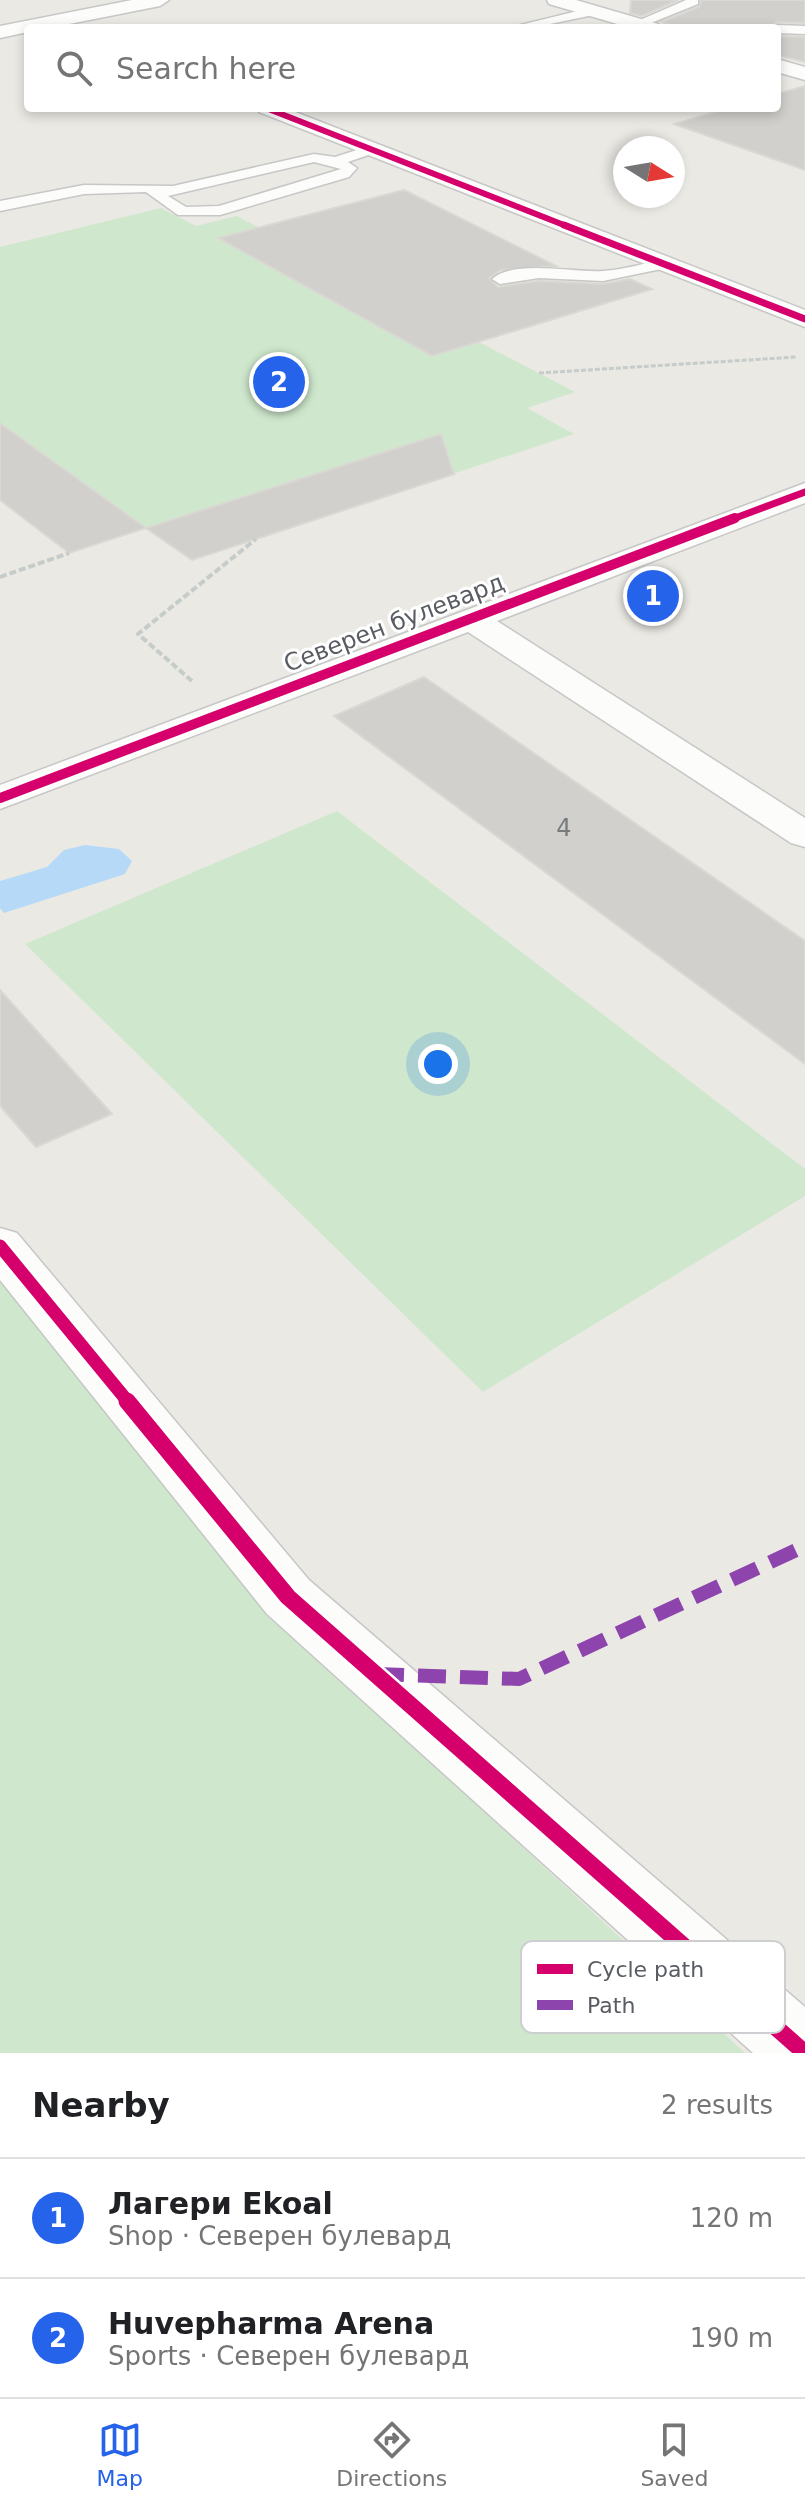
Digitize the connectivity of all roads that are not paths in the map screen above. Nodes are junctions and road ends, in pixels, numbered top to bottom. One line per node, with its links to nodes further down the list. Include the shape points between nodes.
1 (160, 0): 5 (street)
2 (556, 0): 4 (street)
3 (692, 0): 8 (lane)
4 (594, 11): 6 (lane); 7 (street)
5 (58, 24)
6 (533, 24)
7 (637, 24)
8 (648, 24)
9 (24, 28): 12 (street)
10 (781, 29): 11 (lane)
11 (805, 30)
12 (1, 31)
13 (781, 66): 14 (street)
14 (805, 74)
15 (276, 112): 16 (street)
16 (372, 149): 17 (lane); 20 (street)
17 (336, 161): 18 (lane, via 314,158); 18 (lane, via 350,168 220,210 183,212 155,194)
18 (169, 189): 19 (lane, via 76,188)
19 (0, 206)
20 (665, 264): 21 (lane, via 603,276 539,273); 22 (street)
21 (500, 279)
22 (805, 319)
23 (805, 492): 24 (street, Северен булевард)
24 (470, 618): 25 (street, Северен булевард); 26 (street)
25 (0, 798)
26 (805, 835)
27 (0, 1246): 28 (street, via 288,1597)
28 (678, 1941)
29 (782, 2033): 30 (street)
30 (805, 2053)

